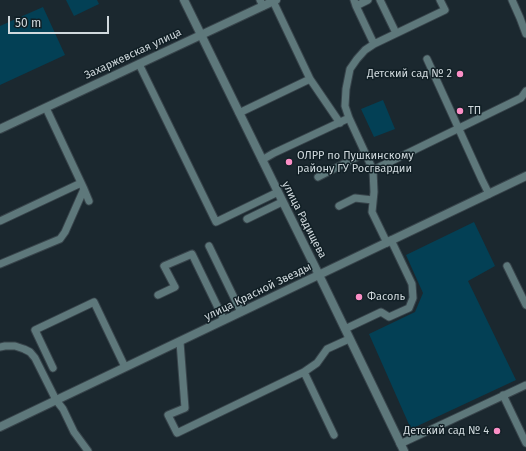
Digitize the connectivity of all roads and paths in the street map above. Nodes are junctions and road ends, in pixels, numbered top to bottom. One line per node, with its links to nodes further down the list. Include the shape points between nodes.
1 (184, 0): 11 (street, улица Радищева)
2 (368, 0): 8 (lane)
3 (380, 0): 10 (lane)
4 (440, 0): 10 (lane, via 445,10)
5 (512, 0): 9 (lane)
6 (275, 1): 7 (street, Захаржевская улица); 16 (lane)
7 (261, 3): 11 (street, Захаржевская улица)
8 (355, 3): 13 (lane)
9 (523, 16): 12 (lane)
10 (396, 33): 13 (lane)
11 (201, 34): 15 (street, Захаржевская улица); 19 (street, улица Радищева)
12 (526, 34)
13 (374, 44): 20 (lane, via 364,50 350,69 345,106)
14 (427, 59): 22 (lane)
15 (139, 64): 18 (street, Захаржевская улица); 30 (lane, via 216,222)
16 (310, 79): 19 (lane); 21 (lane)
17 (526, 91): 22 (lane, via 521,98)
18 (46, 108): 23 (street, Захаржевская улица); 29 (lane)
19 (239, 113): 25 (street, улица Радищева)
20 (349, 118): 21 (lane); 24 (lane)
21 (340, 123): 25 (lane)
22 (459, 128): 26 (lane); 31 (lane)
23 (0, 129)
24 (365, 153): 26 (lane); 28 (lane)
25 (262, 160): 30 (street, улица Радищева)
26 (373, 170): 32 (lane)
27 (526, 176): 31 (street, улица Красной Звезды)
28 (318, 177)
29 (83, 186): 33 (lane); 37 (lane); 40 (lane, via 60,239)
30 (278, 192): 34 (street, улица Радищева)
31 (489, 194): 38 (street, улица Красной Звезды)
32 (373, 200): 35 (lane, via 355,198); 38 (lane, via 372,212)
33 (90, 201)
34 (282, 202): 36 (lane); 42 (street, улица Радищева)
35 (339, 206)
36 (247, 219)
37 (0, 220)
38 (389, 242): 42 (street, улица Красной Звезды); 47 (lane, via 412,284 413,298 409,308 389,317 381,312)
39 (209, 246): 45 (lane)
40 (0, 264)
41 (507, 266): 44 (lane)
42 (319, 275): 45 (street, улица Красной Звезды); 47 (street, улица Радищева)
43 (158, 295): 46 (lane, via 174,287 164,266 192,254)
44 (526, 305)
45 (241, 312): 46 (street, улица Красной Звезды)
46 (224, 320): 49 (street, улица Красной Звезды)
47 (345, 329): 48 (street, улица Радищева)
48 (349, 338): 53 (lane, via 327,349 317,363); 60 (street, улица Радищева)
49 (180, 342): 51 (street, улица Красной Звезды); 53 (lane, via 185,408 168,416 177,433)
50 (0, 347): 56 (lane, via 15,346 30,352)
51 (125, 367): 52 (lane, via 94,302 35,330); 56 (street, улица Красной Звезды)
52 (53, 368)
53 (304, 372): 58 (lane)
54 (526, 385): 55 (lane)
55 (503, 396): 59 (lane); 60 (lane)
56 (56, 400): 57 (street, улица Красной Звезды); 61 (lane)
57 (0, 426)
58 (334, 435)
59 (526, 443)
60 (402, 448)
61 (88, 451)

